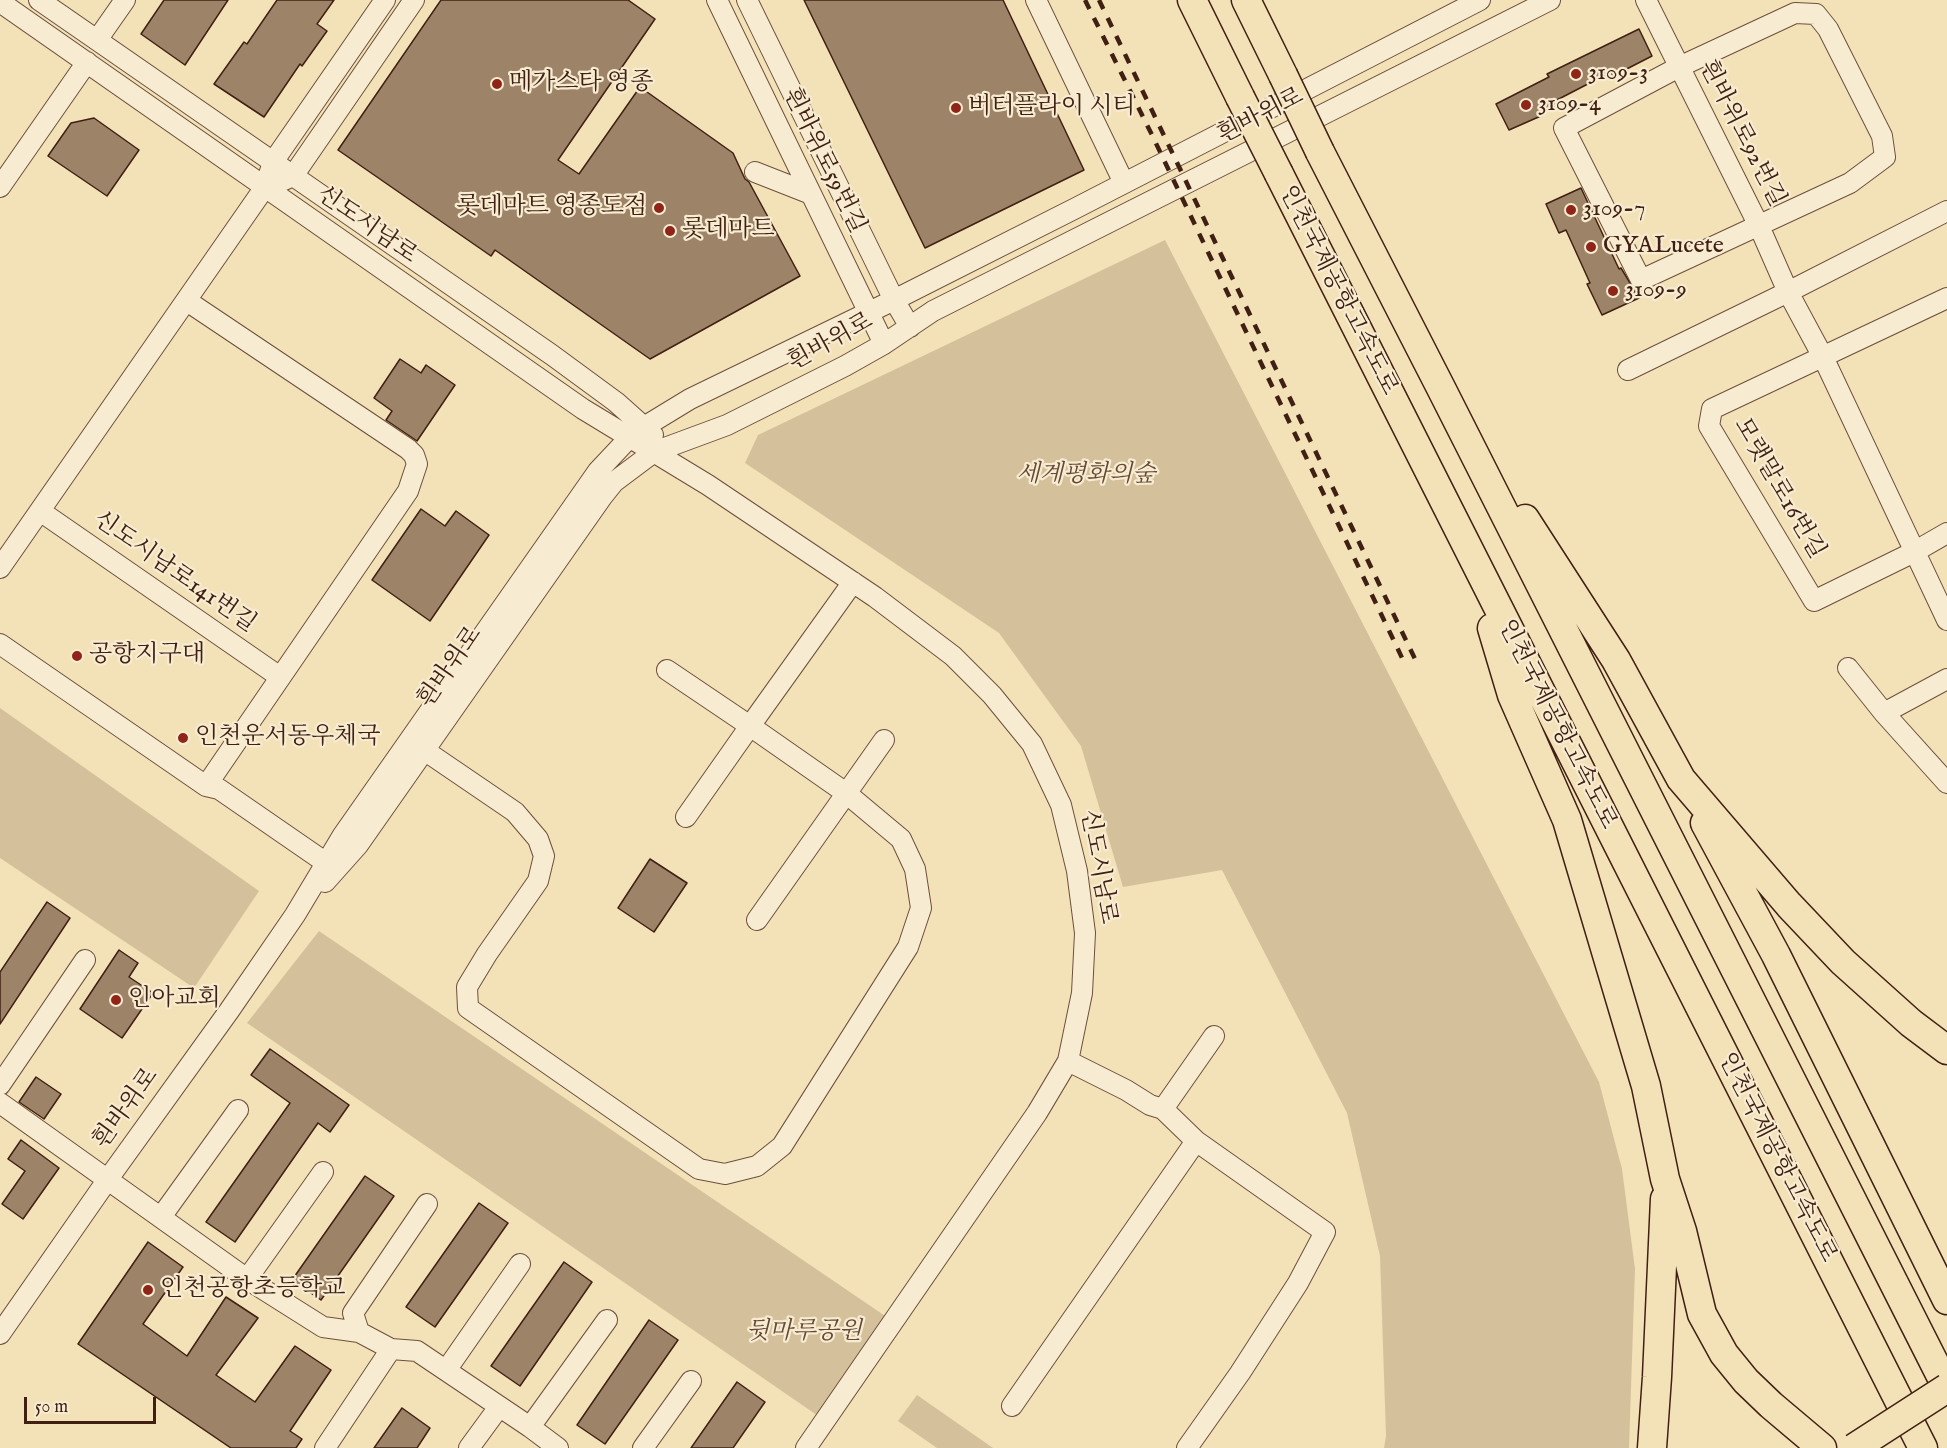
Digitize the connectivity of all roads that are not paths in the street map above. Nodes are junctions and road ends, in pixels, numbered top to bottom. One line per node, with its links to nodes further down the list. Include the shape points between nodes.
1 (39, 0): 14 (street, 신도시남로)
2 (125, 0): 14 (street)
3 (385, 0): 17 (street)
4 (414, 0): 19 (street)
5 (717, 0): 23 (street, 흰바위로59번길)
6 (747, 0): 28 (street, 흰바위로59번길)
7 (1036, 0): 20 (street)
8 (1192, 0): 41 (highway, 인천국제공항고속도로, bridge)
9 (1246, 0): 35 (highway, 인천국제공항고속도로, bridge)
10 (1480, 0): 20 (street, 흰바위로)
11 (1550, 0): 31 (street, 흰바위로, via 933,311)
12 (1646, 0): 16 (street, 흰바위로92번길)
13 (0, 2): 15 (street, 신도시남로)
14 (97, 40): 17 (street, 신도시남로)
15 (87, 62): 21 (street); 22 (street, 신도시남로)
16 (1679, 67): 25 (street, 흰바위로92번길); 25 (street, via 1564,128 1641,280); 25 (street, via 1795,12 1816,14 1828,29 1882,136 1885,157 1850,183)
17 (273, 162): 19 (street, 신도시남로); 22 (street)
18 (754, 172): 23 (street)
19 (293, 176): 22 (street); 36 (street, 신도시남로, via 616,402)
20 (1124, 183): 28 (street, 흰바위로)
21 (0, 187)
22 (265, 187): 29 (street); 36 (street, 신도시남로, via 583,409)
23 (812, 195): 30 (street, 흰바위로59번길)
24 (1947, 211): 26 (street)
25 (1759, 226): 26 (street, 흰바위로92번길)
26 (1788, 292): 33 (street); 34 (street)
27 (1947, 298): 33 (street, 모랫말로16번길)
28 (894, 300): 30 (street, 흰바위로); 31 (street, 흰바위로59번길)
29 (187, 301): 38 (street); 48 (street, via 408,449 417,465 408,491)
30 (869, 312): 32 (street, 흰바위로59번길); 36 (street, 흰바위로, via 690,399)
31 (910, 327): 32 (street, 흰바위로)
32 (884, 344): 37 (street, 흰바위로, via 727,425)
33 (1823, 357): 40 (street); 40 (street, 모랫말로16번길, via 1712,409 1709,426 1814,602)
34 (1628, 370)
35 (1442, 390): 55 (highway, via 1616,660); 84 (highway, 인천국제공항고속도로)
36 (637, 432): 37 (street, 신도시남로); 59 (street, 흰바위로, via 598,471 343,835)
37 (660, 449): 43 (street, 신도시남로); 53 (street, 흰바위로, via 614,482 602,497)
38 (40, 511): 42 (street); 48 (street, 신도시남로141번길)
39 (1947, 533): 40 (street, 모랫말로16번길)
40 (1914, 552): 44 (street)
41 (1469, 553): 72 (highway, via 1512,694 1567,820 1646,1086); 97 (highway, 인천국제공항고속도로)
42 (0, 568)
43 (854, 582): 51 (street); 64 (street, 신도시남로, via 952,656 992,695 1032,744 1061,805 1077,872 1085,933 1082,993)
44 (1947, 620)
45 (0, 644): 56 (street)
46 (1848, 668): 50 (street)
47 (667, 670): 51 (street)
48 (280, 677): 56 (street)
49 (1947, 680): 50 (street)
50 (1884, 713): 54 (street)
51 (750, 726): 57 (street); 58 (street)
52 (884, 740): 57 (street)
53 (424, 750): 57 (street, via 515,812 538,838 544,856 538,881 467,987 468,1008 699,1169 725,1174 757,1166 782,1146 908,947 921,908 915,869 900,839); 59 (street, 흰바위로, via 358,845)
54 (1943, 774)
55 (1681, 779): 63 (highway, via 1789,905 1844,962); 77 (highway, via 1776,955)
56 (206, 786): 59 (street, via 213,798)
57 (846, 794): 60 (street)
58 (686, 817)
59 (328, 871): 71 (street, 흰바위로)
60 (757, 920)
61 (85, 960): 65 (street)
62 (1214, 1036): 67 (street)
63 (1947, 1050)
64 (1068, 1061): 67 (street); 92 (street, 신도시남로, via 1031,1123)
65 (0, 1085)
66 (0, 1103): 71 (street)
67 (1163, 1109): 69 (street)
68 (238, 1110): 74 (street)
69 (1196, 1141): 85 (street); 93 (street, via 1325,1232 1298,1283)
70 (323, 1172): 76 (street)
71 (108, 1179): 74 (street); 80 (street, 흰바위로)
72 (1665, 1179): 94 (highway); 95 (highway, via 1702,1314 1724,1354 1771,1405)
73 (427, 1204): 79 (street, via 352,1312)
74 (161, 1217): 76 (street)
75 (520, 1264): 82 (street)
76 (247, 1279): 79 (street, via 323,1327)
77 (1947, 1300)
78 (607, 1320): 87 (street)
79 (359, 1332): 81 (street)
80 (0, 1334)
81 (391, 1349): 82 (street, via 417,1350); 88 (street)
82 (447, 1370): 86 (street)
83 (691, 1381): 91 (street)
84 (1947, 1388): 96 (highway, bridge)
85 (1012, 1406)
86 (499, 1407): 87 (street); 89 (street)
87 (530, 1427): 90 (street)
88 (325, 1448)
89 (470, 1448)
90 (558, 1448)
91 (643, 1448)
92 (806, 1448)
93 (1187, 1448)
94 (1652, 1448)
95 (1822, 1448)
96 (1854, 1448)
97 (1923, 1448)

